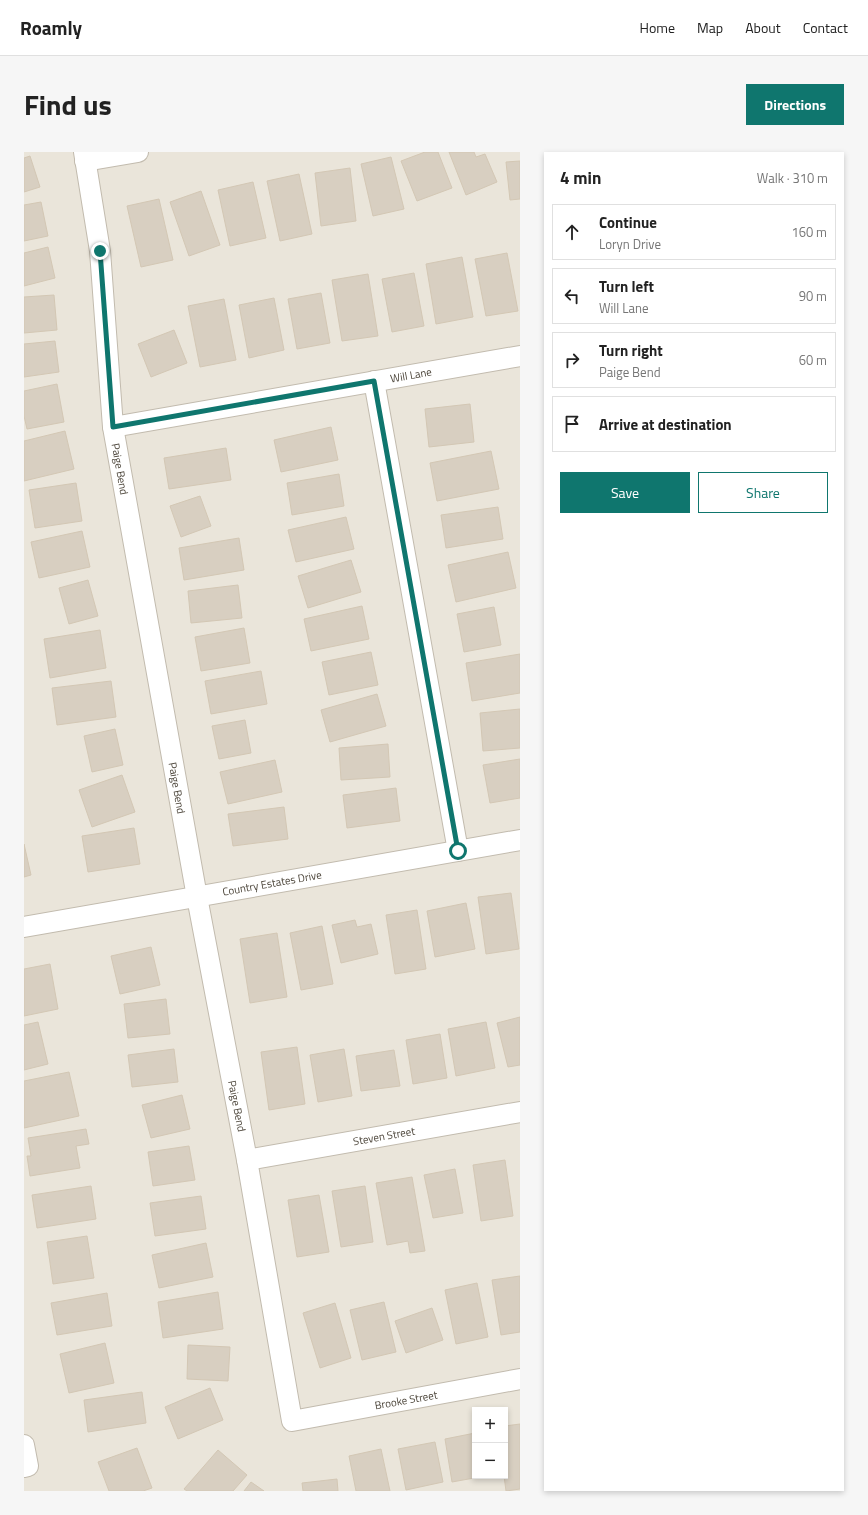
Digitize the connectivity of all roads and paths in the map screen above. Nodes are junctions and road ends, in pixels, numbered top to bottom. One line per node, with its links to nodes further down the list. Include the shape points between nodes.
1 (138, 152): 2 (street)
2 (84, 156): 5 (street, Paige Bend, via 100,251)
3 (520, 356): 4 (street, Will Lane)
4 (374, 381): 5 (street, Will Lane); 7 (street)
5 (113, 427): 8 (street, Paige Bend)
6 (520, 840): 7 (street, Country Estates Drive)
7 (458, 851): 8 (street, Country Estates Drive)
8 (197, 897): 9 (street, Country Estates Drive); 11 (street, Paige Bend)
9 (24, 927)
10 (520, 1112): 11 (street, Steven Street)
11 (247, 1160): 13 (street, Paige Bend)
12 (520, 1379): 13 (street, Brooke Street)
13 (292, 1421)
14 (24, 1445): 15 (street)
15 (26, 1467)

